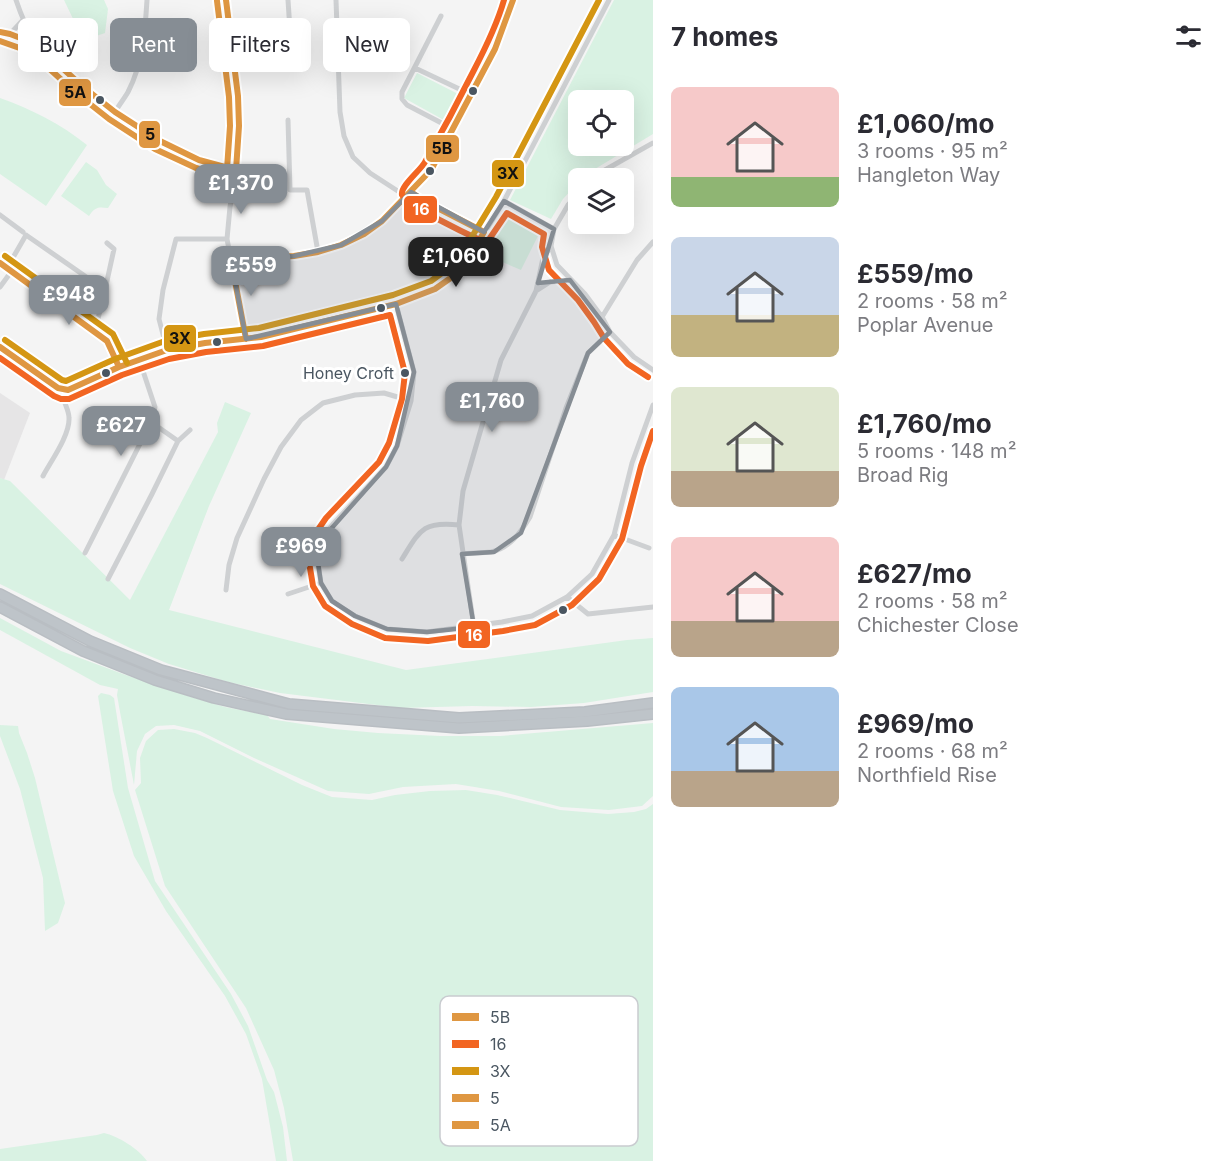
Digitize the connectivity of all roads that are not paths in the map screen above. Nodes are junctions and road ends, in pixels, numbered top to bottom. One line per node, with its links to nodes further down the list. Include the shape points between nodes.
1 (16, 0): 9 (street)
2 (147, 0): 20 (street, via 145,39 138,68)
3 (226, 0): 25 (street, via 238,96)
4 (288, 0): 10 (street)
5 (336, 0): 11 (street)
6 (513, 0): 19 (street)
7 (609, 0): 27 (street)
8 (441, 16): 16 (street)
9 (22, 18)
10 (290, 18)
11 (336, 18)
12 (18, 25): 14 (street)
13 (0, 32): 14 (street)
14 (10, 34): 15 (street)
15 (18, 37)
16 (415, 68): 19 (street); 22 (street, via 402,99)
17 (67, 72): 20 (street)
18 (338, 72): 26 (street, via 344,136 353,157 370,173)
19 (472, 95): 22 (street)
20 (115, 112): 25 (street, via 198,160)
21 (288, 120): 37 (street, via 291,190 307,190)
22 (453, 129): 26 (street, via 431,170)
23 (653, 143): 24 (street)
24 (608, 168)
25 (236, 170): 33 (street)
26 (409, 194): 32 (street); 37 (street, via 364,234)
27 (504, 201): 30 (street); 32 (street)
28 (568, 205): 30 (street)
29 (0, 215): 31 (street)
30 (554, 229): 36 (street)
31 (24, 232)
32 (484, 232): 45 (street, via 452,277 435,289)
33 (227, 239): 38 (street); 51 (street, via 176,239 159,319)
34 (653, 242): 46 (street)
35 (106, 243): 43 (street, via 114,249)
36 (551, 246): 41 (street, via 557,265); 44 (street, via 543,258)
37 (318, 252): 38 (street)
38 (231, 260): 49 (street)
39 (0, 263): 40 (street)
40 (9, 270): 42 (street); 43 (street, via 26,235); 47 (street)
41 (570, 280): 44 (street, via 550,282); 46 (street)
42 (0, 287)
43 (105, 290): 47 (street)
44 (536, 291): 62 (street, via 501,360 463,491)
45 (396, 304): 49 (street); 56 (street, via 414,372)
46 (602, 316): 48 (street)
47 (95, 331): 53 (street, via 106,341)
48 (610, 332): 54 (street); 66 (street, via 588,353 521,533 494,552)
49 (246, 339): 51 (street)
50 (0, 347): 55 (street)
51 (167, 350): 52 (street)
52 (139, 359): 53 (street); 58 (street, via 155,407)
53 (119, 367): 55 (street)
54 (653, 370)
55 (63, 390): 61 (street, via 69,426)
56 (411, 401): 69 (street, via 387,467 322,539 318,563); 70 (street, via 384,393 355,395 323,403 301,420 275,458 237,538)
57 (653, 405): 63 (street, via 632,463)
58 (152, 422): 60 (street); 65 (street)
59 (190, 430): 60 (street)
60 (178, 441): 68 (street)
61 (43, 476)
62 (459, 525): 66 (street); 67 (street, via 432,524 419,534)
63 (614, 535): 64 (street); 73 (street, via 592,574)
64 (649, 548)
65 (85, 554)
66 (462, 554): 76 (street)
67 (402, 559)
68 (108, 579)
69 (321, 583): 72 (street); 76 (street, via 332,601 387,629 427,632)
70 (226, 590)
71 (0, 594): 77 (highway, via 90,641 160,670 289,704 459,717 585,712)
72 (288, 594)
73 (567, 597): 75 (street, via 588,614); 76 (street, via 532,616)
74 (0, 607): 78 (highway, via 83,651 155,680 286,714 459,728)
75 (653, 607)
76 (474, 627)
77 (653, 703)
78 (653, 714)

